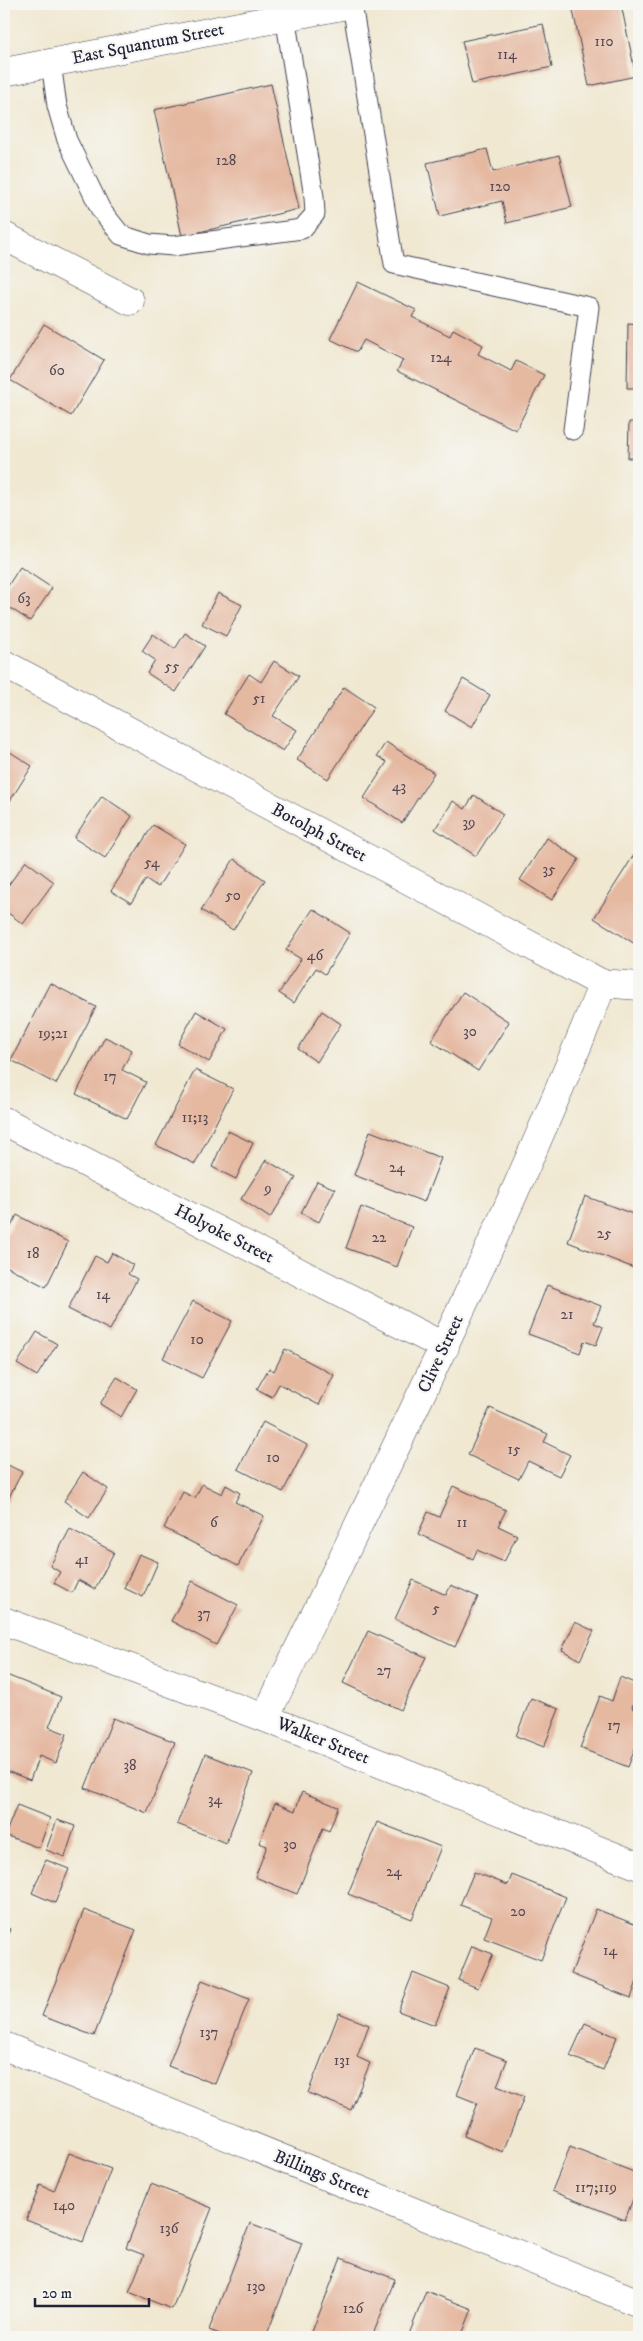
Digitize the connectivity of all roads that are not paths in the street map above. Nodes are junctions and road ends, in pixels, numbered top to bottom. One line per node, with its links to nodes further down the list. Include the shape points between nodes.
1 (352, 4): 2 (street, East Squantum Street); 7 (lane, via 394,264 589,307)
2 (284, 10): 3 (street, East Squantum Street); 3 (lane, via 314,197 315,214 302,228 173,246 149,244 121,235 100,210 67,140 57,106)
3 (52, 63): 4 (street, East Squantum Street)
4 (4, 72)
5 (4, 236): 6 (street)
6 (130, 301)
7 (573, 430)
8 (4, 664): 9 (street, Botolph Street)
9 (604, 983): 10 (street, Botolph Street); 12 (street, Clive Street)
10 (639, 986)
11 (4, 1121): 12 (street, Holyoke Street)
12 (445, 1347): 14 (street, Clive Street)
13 (4, 1621): 14 (street, Walker Street)
14 (265, 1718): 15 (street, Walker Street)
15 (639, 1866)
16 (4, 2046): 17 (street, Billings Street)
17 (639, 2304)

